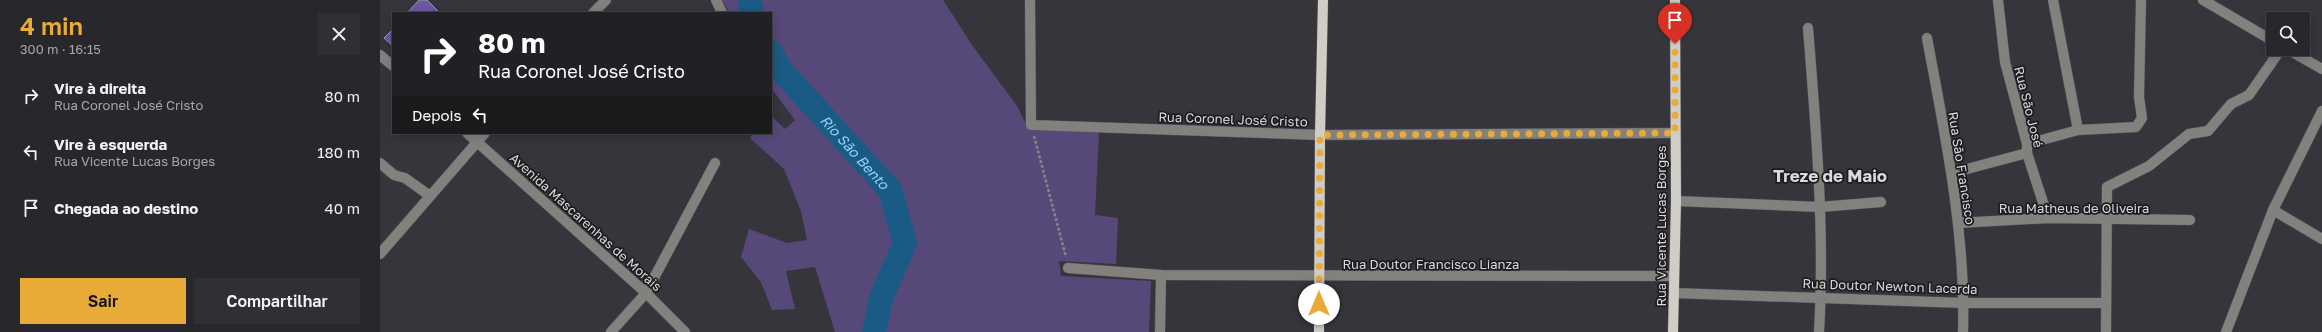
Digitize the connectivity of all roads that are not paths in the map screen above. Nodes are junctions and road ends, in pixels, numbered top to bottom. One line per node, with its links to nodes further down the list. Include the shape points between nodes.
1 (606, 0): 10 (street)
2 (716, 0): 11 (street)
3 (1030, 0): 25 (street, Rua Coronel José Cristo, via 1031,125)
4 (1323, 0): 25 (main road)
5 (1675, 0): 22 (main road, Rua Vicente Lucas Borges)
6 (1998, 0): 27 (street, Rua São José, via 2005,62)
7 (2053, 0): 21 (street)
8 (2141, 0): 21 (street, via 2139,97 2142,118 2136,127)
9 (2204, 0): 13 (street)
10 (594, 12)
11 (722, 12)
12 (1808, 28): 34 (street)
13 (2266, 37)
14 (1927, 38): 30 (street, Rua São Francisco)
15 (380, 55): 18 (street)
16 (2276, 56): 37 (street, via 2249,95 2231,104 2208,131 2189,134 2149,166 2107,187)
17 (2299, 56): 19 (street)
18 (392, 65)
19 (2322, 69)
20 (2322, 110): 35 (street)
21 (2078, 130): 27 (street)
22 (1675, 133): 25 (street, Rua Coronel José Cristo); 32 (main road, Rua Vicente Lucas Borges)
23 (468, 134): 26 (street, Avenida Mascarenhas de Morais)
24 (484, 134): 26 (street)
25 (1320, 135): 45 (main road)
26 (477, 142): 31 (street); 46 (street, Avenida Mascarenhas de Morais)
27 (2027, 149): 30 (street); 36 (street, Rua São José)
28 (715, 162): 46 (street)
29 (380, 163): 31 (street, via 394,175 405,178)
30 (1952, 173): 39 (street, Rua São Francisco)
31 (430, 196): 41 (street)
32 (1676, 201): 34 (street); 44 (main road, Rua Vicente Lucas Borges)
33 (1881, 202): 34 (street)
34 (1820, 207): 48 (street)
35 (2273, 210): 40 (street); 59 (street)
36 (2048, 218): 37 (street, Rua Matheus de Oliveira); 39 (street, Rua Matheus de Oliveira)
37 (2107, 219): 38 (street, Rua Matheus de Oliveira); 50 (street)
38 (2190, 220)
39 (1958, 223): 49 (street, Rua São Francisco)
40 (2322, 239)
41 (380, 254)
42 (1068, 268): 43 (street, Rua Doutor Francisco Lianza)
43 (1161, 274): 45 (street, Rua Doutor Francisco Lianza); 53 (street)
44 (1673, 276): 45 (street, Rua Doutor Francisco Lianza); 47 (main road, Rua Vicente Lucas Borges)
45 (1319, 277): 54 (main road)
46 (646, 293): 51 (street); 52 (street, Avenida Mascarenhas de Morais)
47 (1674, 293): 48 (street, Rua Doutor Newton Lacerda); 55 (main road, Rua Vicente Lucas Borges)
48 (1821, 296): 49 (street, Rua Doutor Newton Lacerda); 56 (street)
49 (1964, 303): 50 (street, Rua Doutor Newton Lacerda); 57 (street, Rua São Francisco)
50 (2106, 303): 58 (street)
51 (611, 332)
52 (685, 332)
53 (1160, 332)
54 (1319, 332)
55 (1673, 332)
56 (1819, 332)
57 (1963, 332)
58 (2106, 332)
59 (2226, 332)

